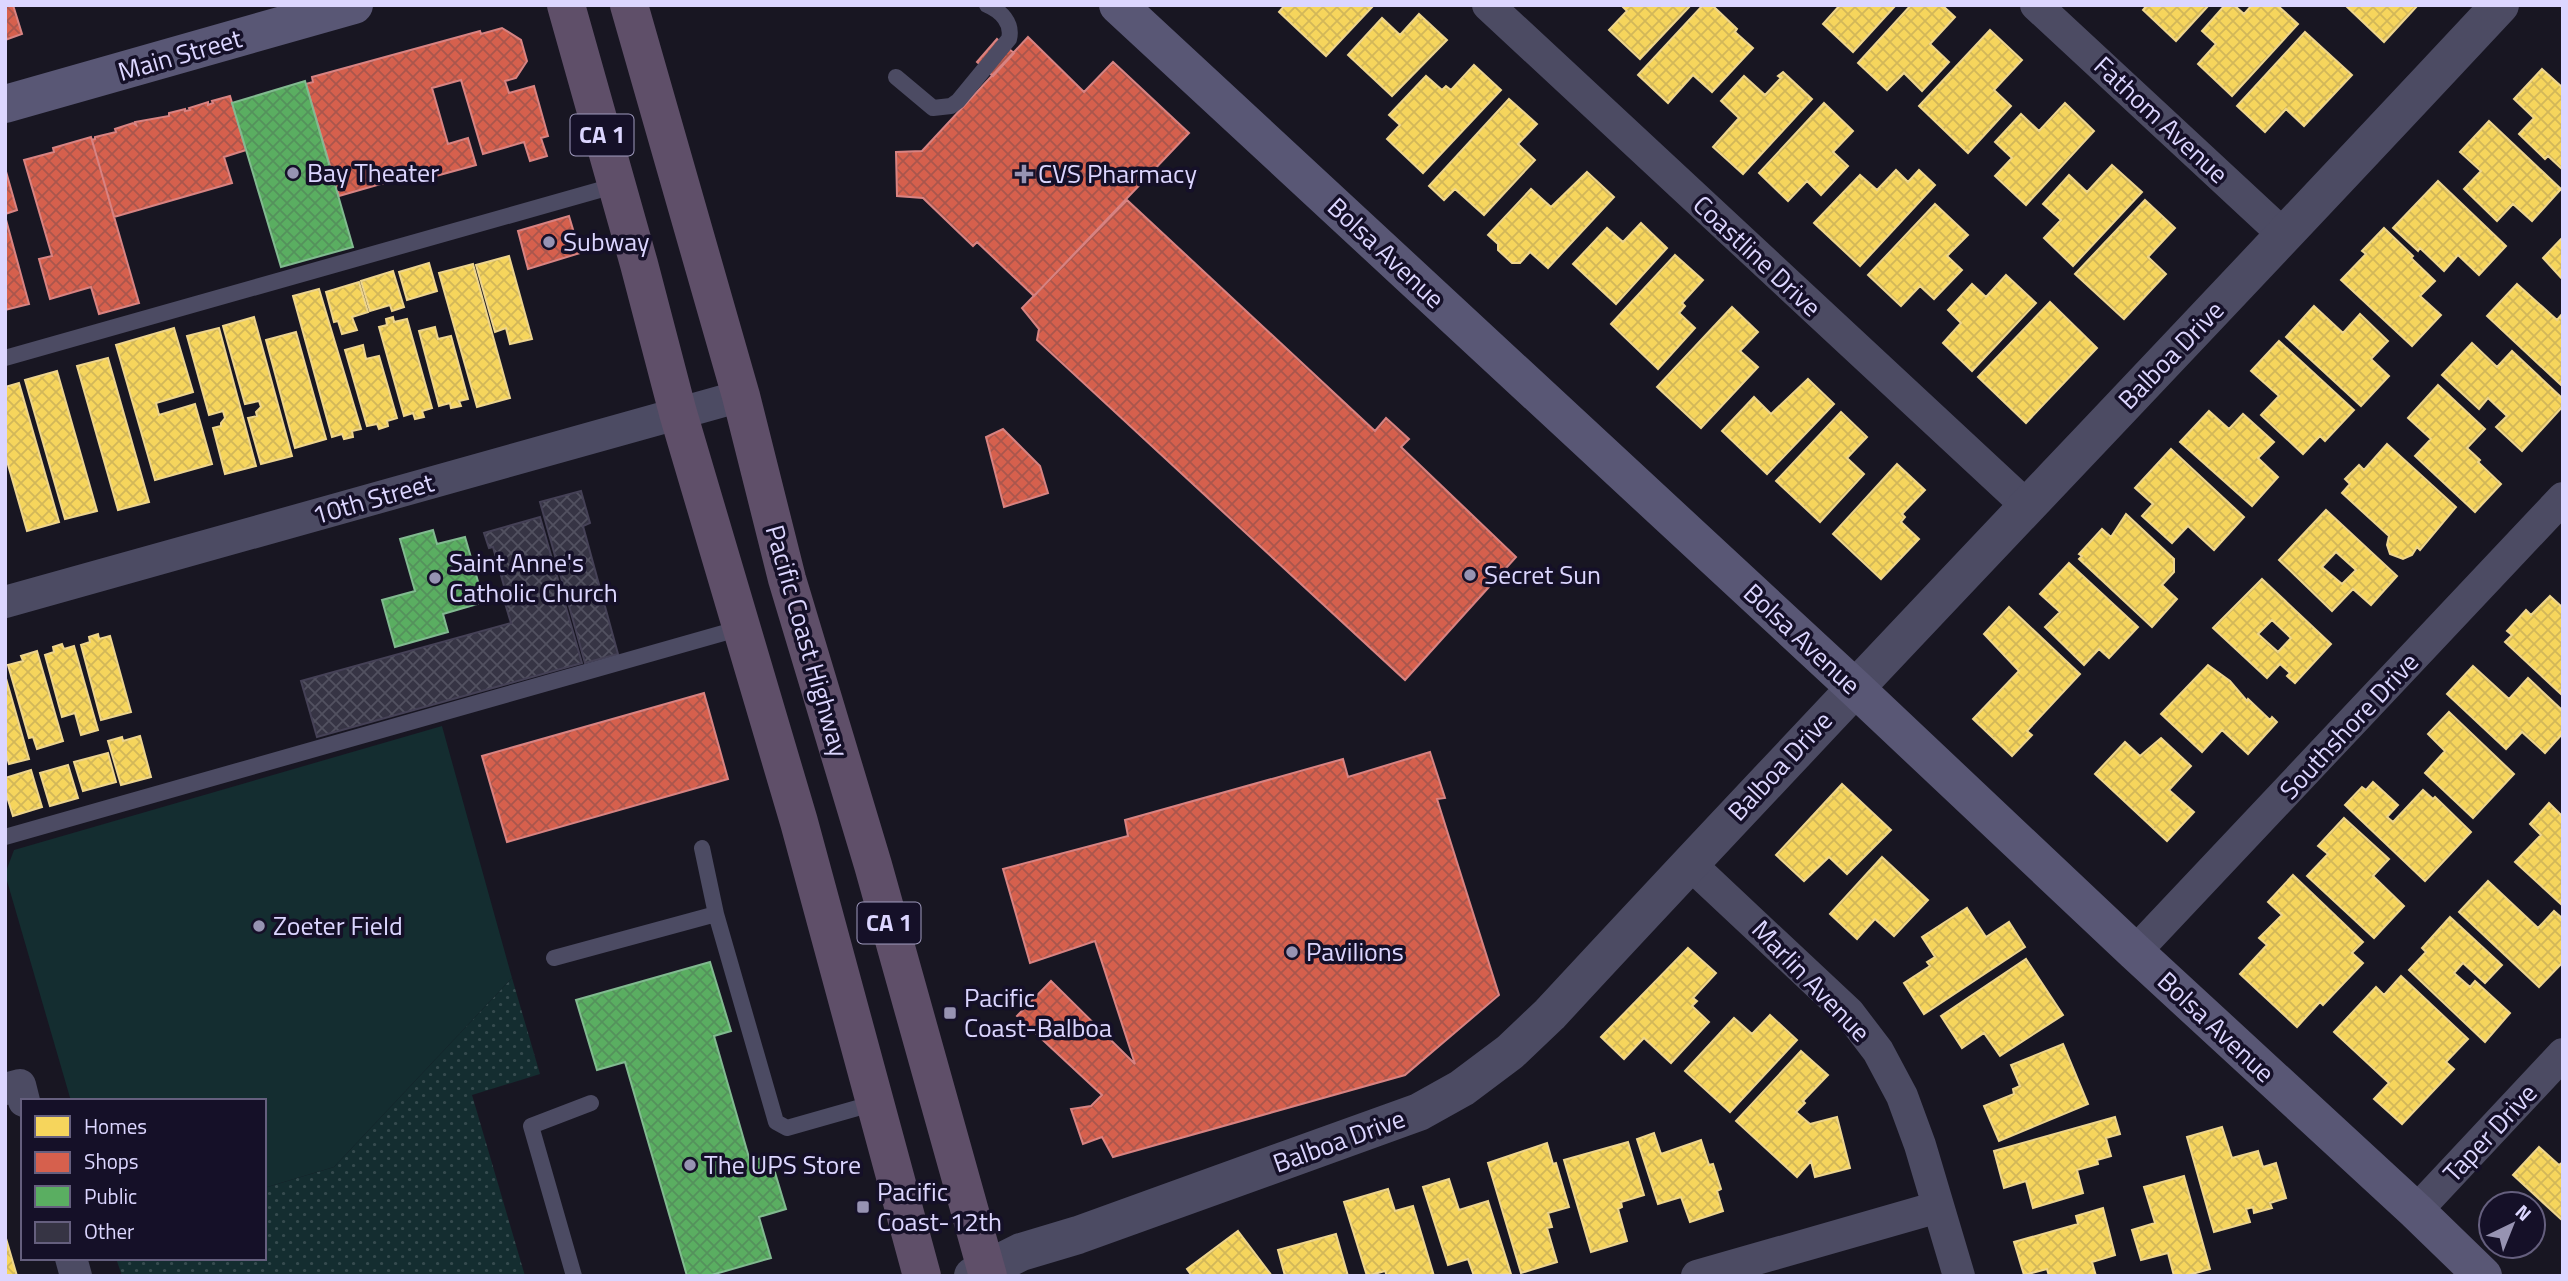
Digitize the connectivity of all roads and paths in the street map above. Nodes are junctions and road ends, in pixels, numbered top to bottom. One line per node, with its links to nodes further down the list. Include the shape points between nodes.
1 (354, 5): 9 (main road, Main Street)
2 (566, 5): 12 (highway, CA 1)
3 (629, 5): 15 (highway, Pacific Coast Highway / CA 1)
4 (987, 5): 10 (lane, via 1004,17 1010,39 958,101 933,108)
5 (1118, 5): 21 (main road, Bolsa Avenue)
6 (1488, 5): 18 (street, Coastline Drive)
7 (2036, 5): 13 (street, Fathom Avenue)
8 (2500, 5): 13 (street, Balboa Drive)
9 (305, 12): 11 (main road, Main Street)
10 (896, 77)
11 (5, 104)
12 (617, 186): 14 (lane); 16 (highway, CA 1)
13 (2285, 236): 18 (street, Balboa Drive)
14 (5, 358)
15 (741, 396): 16 (street, 10th Street); 33 (highway, Pacific Coast Highway / CA 1, via 787,579 873,865)
16 (678, 413): 19 (street, 10th Street); 20 (highway, CA 1)
17 (2563, 498): 26 (street, Southshore Drive)
18 (2027, 506): 21 (street, Balboa Drive)
19 (5, 602)
20 (741, 628): 22 (lane); 30 (highway, CA 1)
21 (1854, 687): 24 (street, Balboa Drive); 26 (main road, Bolsa Avenue)
22 (5, 837)
23 (702, 848): 25 (lane)
24 (1689, 863): 31 (street, Marlin Avenue, via 1849,1013 1878,1051 1902,1096); 33 (street, Balboa Drive, via 1550,1014 1462,1088 1419,1112 1021,1252)
25 (716, 914): 27 (lane); 30 (lane, via 776,1122 787,1128)
26 (2135, 953): 32 (main road, Bolsa Avenue)
27 (554, 958)
28 (2563, 1054): 32 (street, Taper Drive)
29 (592, 1103): 34 (lane, via 531,1126)
30 (875, 1103): 35 (highway, CA 1)
31 (1938, 1207): 36 (street); 37 (street, Marlin Avenue)
32 (2416, 1211): 38 (main road, Bolsa Avenue)
33 (982, 1273)
34 (575, 1276)
35 (922, 1276)
36 (1697, 1276)
37 (1959, 1276)
38 (2483, 1276)

